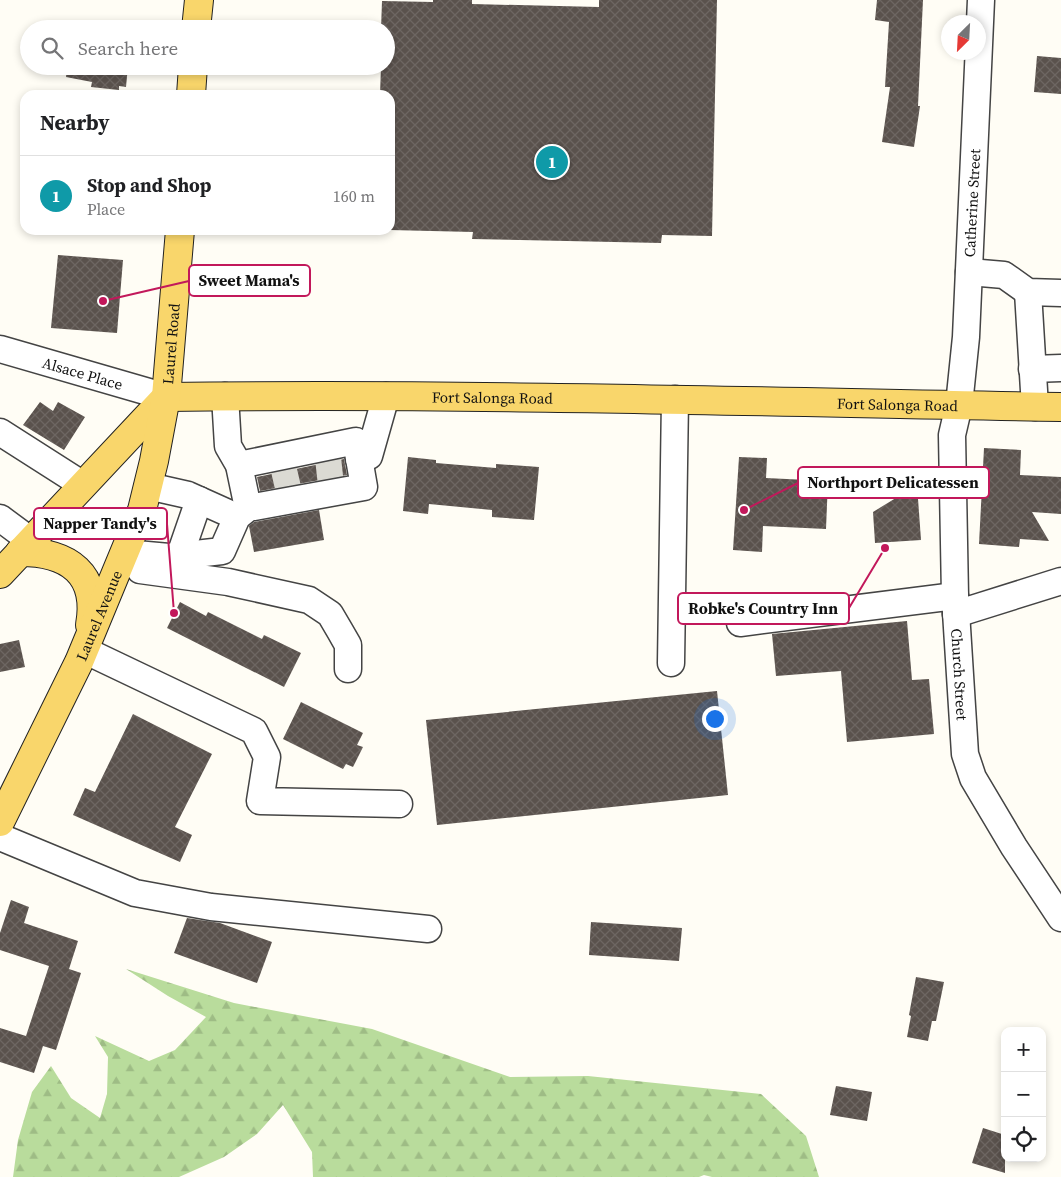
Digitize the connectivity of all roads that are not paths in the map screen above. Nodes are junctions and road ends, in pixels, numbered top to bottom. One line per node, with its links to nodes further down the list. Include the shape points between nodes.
1 (199, 0): 3 (main road)
2 (981, 0): 7 (street, Catherine Street)
3 (197, 20)
4 (192, 75): 5 (main road)
5 (191, 90)
6 (180, 235): 13 (main road, Laurel Road)
7 (969, 272): 8 (street, via 1004,275); 17 (street, Catherine Street)
8 (1028, 292): 9 (street); 12 (street)
9 (1061, 293)
10 (0, 349): 13 (street, Alsace Place)
11 (1061, 368): 12 (street)
12 (1032, 369): 18 (street)
13 (166, 396): 14 (main road, Fort Salonga Road); 22 (main road); 23 (main road, Laurel Avenue)
14 (225, 396): 15 (main road, Fort Salonga Road); 21 (street, via 228,446)
15 (386, 396): 16 (main road, Fort Salonga Road); 20 (street, via 369,456)
16 (675, 399): 17 (main road, Fort Salonga Road); 35 (street)
17 (959, 405): 18 (main road, Fort Salonga Road); 32 (street, Church Street, via 952,435)
18 (1048, 407)
19 (0, 432): 22 (street)
20 (359, 459): 21 (street, via 356,441 327,453); 25 (street, via 364,487 290,496)
21 (239, 465): 25 (street)
22 (83, 485): 27 (main road)
23 (148, 486): 24 (street); 29 (main road, Laurel Avenue)
24 (199, 500): 25 (street); 28 (street)
25 (243, 513): 28 (street, via 222,551)
26 (0, 518): 27 (street)
27 (26, 547): 30 (main road); 34 (main road, via 69,563 87,582 92,616)
28 (180, 556): 29 (street)
29 (122, 560): 34 (main road, Laurel Avenue); 36 (street, via 309,600 330,614 348,645)
30 (0, 574)
31 (1061, 581): 32 (street)
32 (956, 605): 33 (street); 40 (street, Church Street, via 968,766 1014,847)
33 (740, 623)
34 (85, 647): 37 (street, via 254,731 267,757 260,801); 38 (main road, Laurel Avenue)
35 (671, 663)
36 (348, 669)
37 (399, 804)
38 (0, 822)
39 (0, 837): 41 (street, via 135,893 211,907)
40 (1061, 918)
41 (428, 929)

